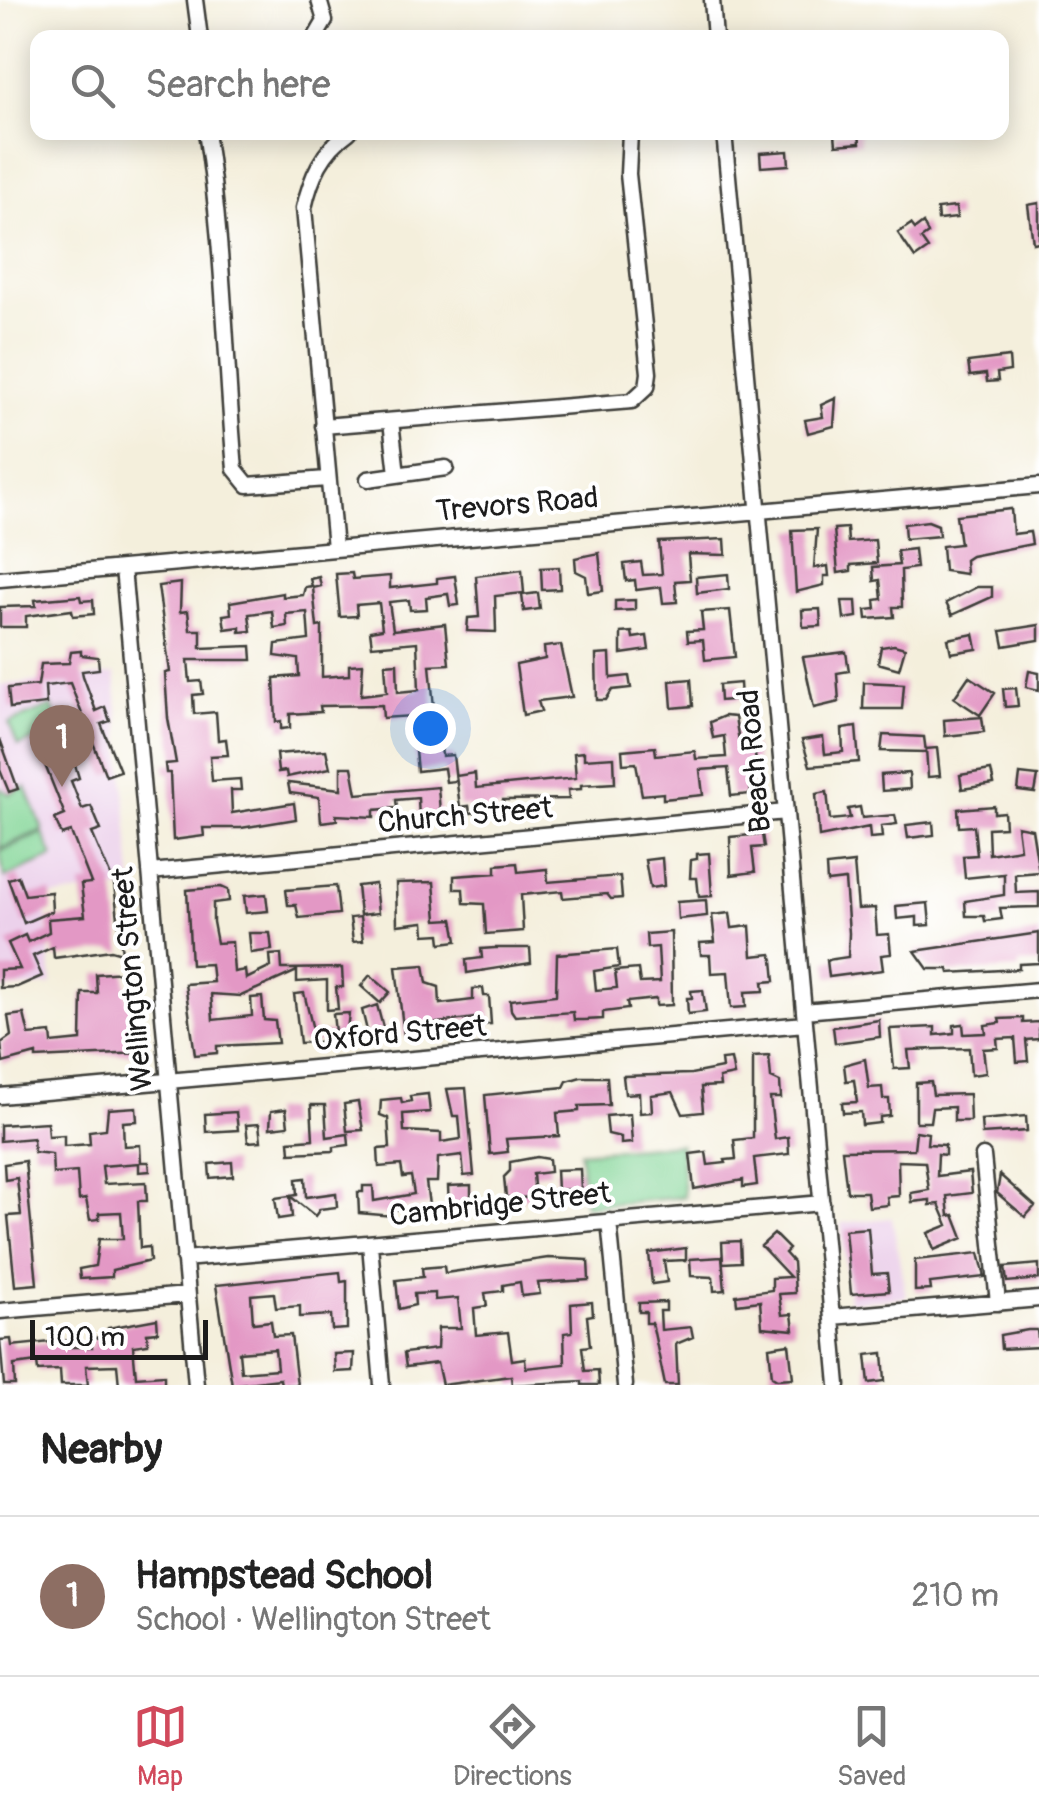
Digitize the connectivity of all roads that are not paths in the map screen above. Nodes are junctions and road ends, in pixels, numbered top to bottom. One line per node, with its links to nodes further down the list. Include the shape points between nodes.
1 (195, 0): 4 (street)
2 (319, 0): 5 (street, via 325,21)
3 (712, 0): 6 (street)
4 (199, 30)
5 (320, 30)
6 (714, 30)
7 (207, 140): 15 (street, via 219,214 236,469 248,485)
8 (340, 140): 12 (street, via 317,168 304,208)
9 (630, 140): 11 (street, via 649,373 641,395 632,401)
10 (725, 140): 18 (street, Beach Road)
11 (391, 421): 12 (street); 14 (street)
12 (322, 426): 15 (street)
13 (446, 468): 14 (street)
14 (397, 474): 16 (street)
15 (328, 479): 19 (street)
16 (368, 479)
17 (1039, 486): 18 (street, Trevors Road)
18 (758, 510): 19 (street, Trevors Road); 22 (street, Beach Road)
19 (335, 548): 20 (street, Trevors Road)
20 (123, 568): 21 (street, Trevors Road); 23 (street, Wellington Street)
21 (0, 578)
22 (786, 812): 23 (street, Church Street); 25 (street, Beach Road)
23 (150, 872): 26 (street, Wellington Street)
24 (1039, 990): 25 (street, Oxford Street)
25 (805, 1017): 26 (street, Oxford Street); 29 (street, Beach Road)
26 (168, 1081): 27 (street, Oxford Street); 32 (street, Wellington Street)
27 (0, 1096)
28 (983, 1156): 35 (street)
29 (822, 1203): 30 (street, Cambridge Street); 37 (street, Beach Road)
30 (610, 1221): 31 (street, Cambridge Street); 40 (street)
31 (370, 1244): 32 (street, Cambridge Street); 39 (street)
32 (184, 1259): 33 (street, Wellington Street)
33 (188, 1295): 36 (street); 38 (street, Wellington Street)
34 (1039, 1299): 35 (street)
35 (998, 1303): 37 (street)
36 (0, 1311)
37 (832, 1317): 41 (street, Beach Road)
38 (196, 1385)
39 (382, 1385)
40 (624, 1385)
41 (838, 1385)

